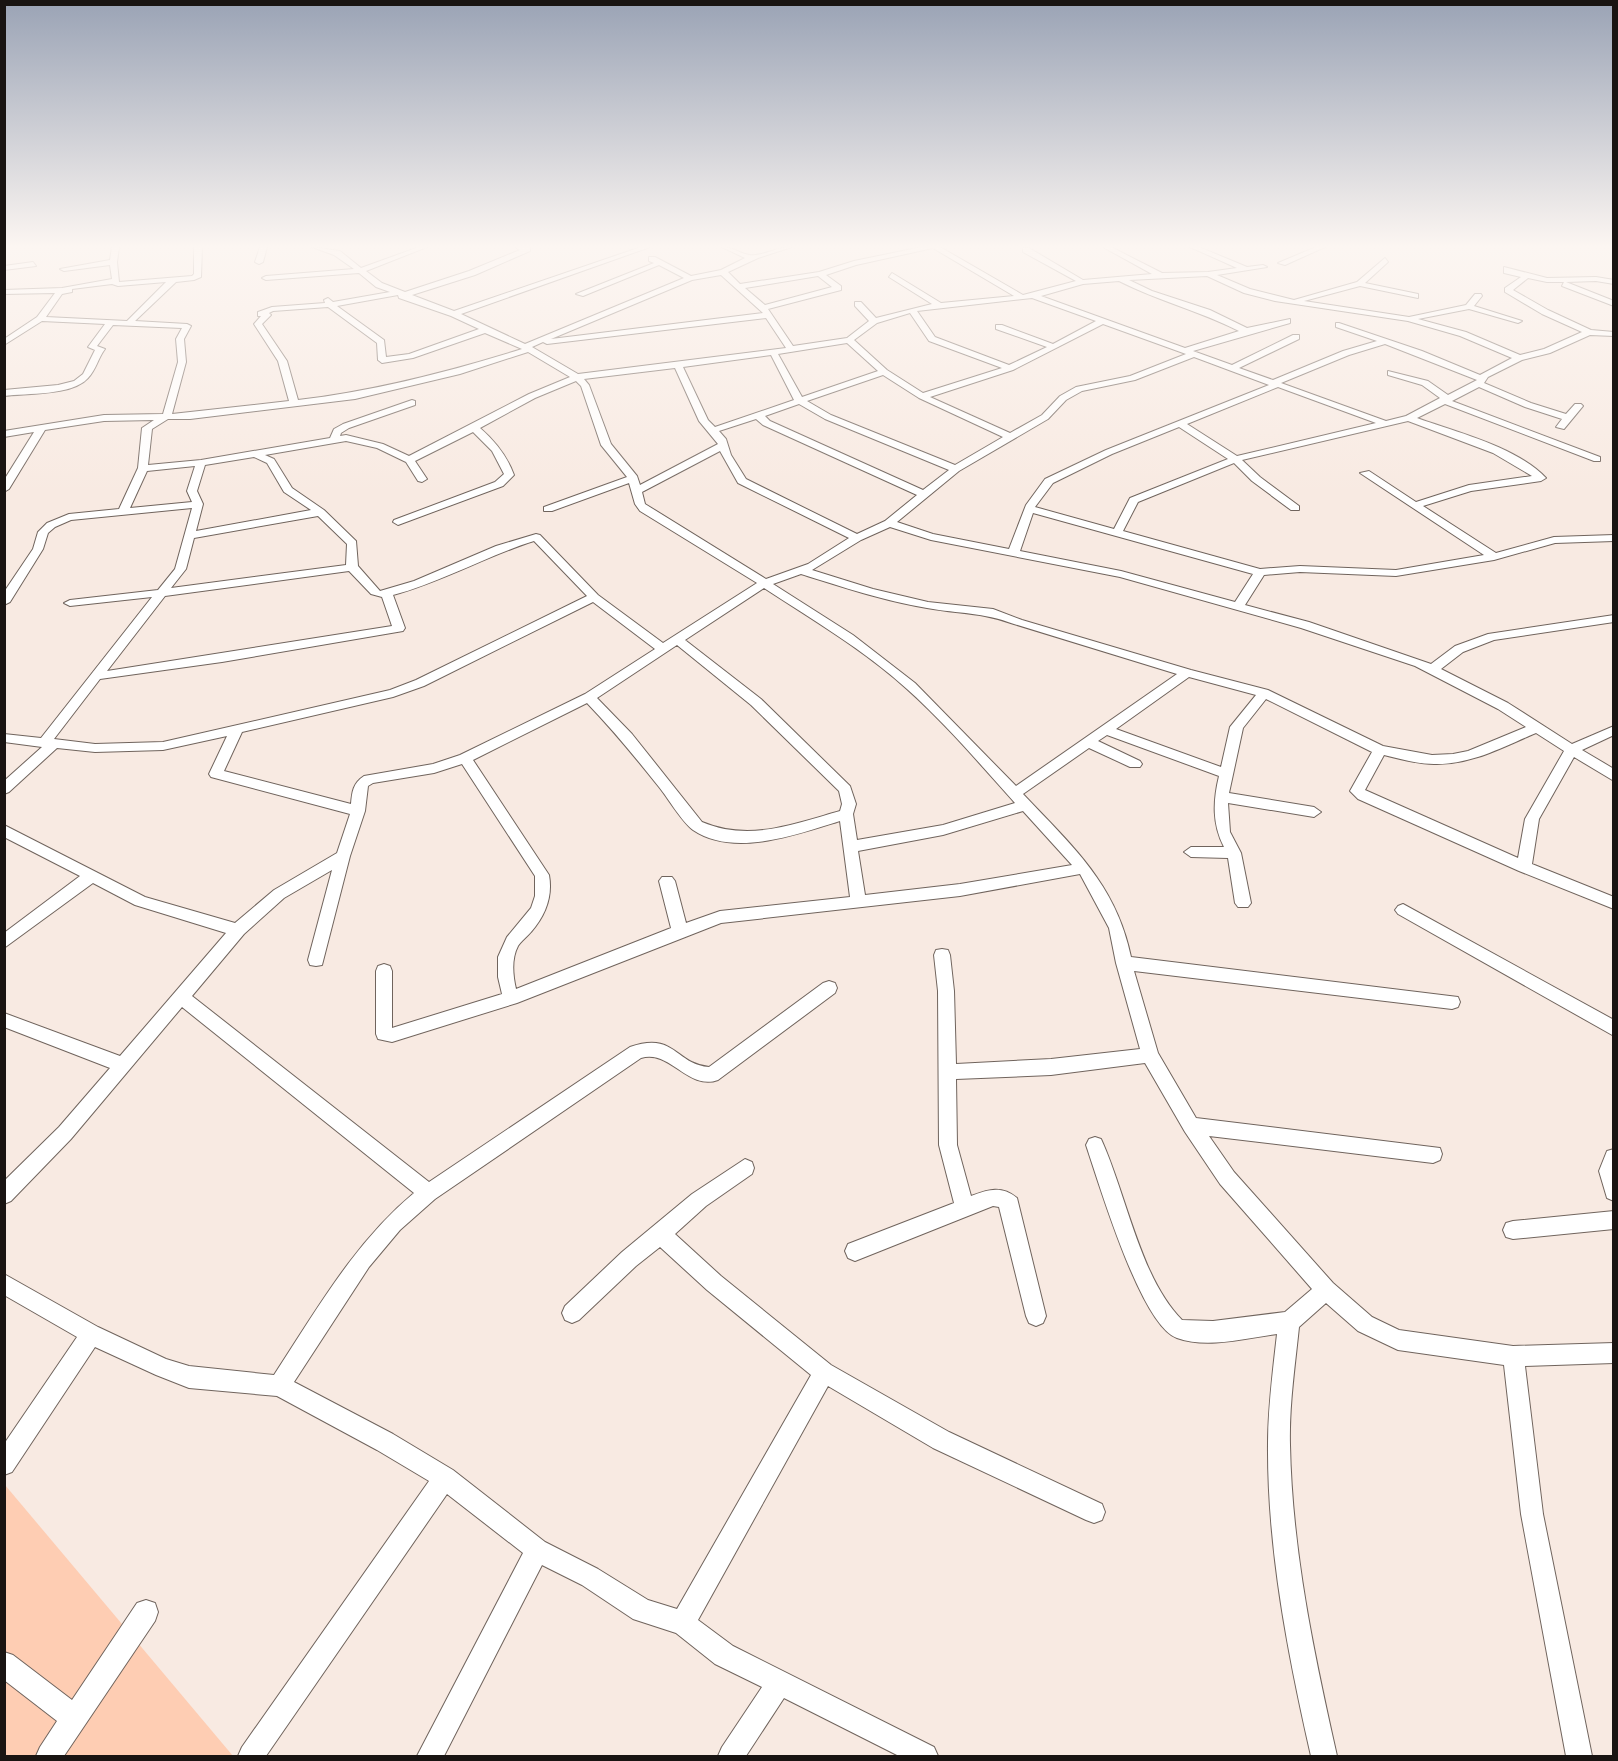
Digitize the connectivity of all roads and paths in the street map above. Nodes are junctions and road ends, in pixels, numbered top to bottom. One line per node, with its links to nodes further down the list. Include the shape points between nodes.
1 (25, 329): 26 (street)
2 (105, 329): 41 (street, via 92,347 101,349 83,379 56,388)
3 (185, 329): 49 (street, via 180,339 182,362)
4 (262, 329): 46 (street, via 285,362)
5 (363, 329): 19 (street, via 381,342 382,360 410,356)
6 (570, 329): 27 (street)
7 (645, 329): 27 (street)
8 (778, 329): 29 (street)
9 (863, 329): 24 (street)
10 (925, 329): 34 (street, via 932,339)
11 (1005, 329): 28 (street)
12 (1087, 329): 28 (street)
13 (1125, 329): 31 (street)
14 (1242, 329): 20 (street)
15 (1253, 329): 20 (street)
16 (1350, 329): 25 (street)
17 (1445, 329): 32 (street)
18 (1583, 329): 21 (street)
19 (485, 330): 27 (street)
20 (1246, 331): 31 (street)
21 (1589, 332): 22 (street); 32 (street, via 1547,351)
22 (1614, 334)
23 (1296, 337): 35 (street)
24 (849, 340): 29 (street); 36 (street)
25 (1382, 342): 39 (street, via 1419,353); 40 (street)
26 (4, 343)
27 (530, 346): 38 (street); 46 (street, via 457,372 391,389)
28 (1053, 347): 34 (street)
29 (791, 349): 30 (street)
30 (773, 352): 33 (street); 44 (street)
31 (1189, 352): 35 (street); 59 (street, via 1131,378 1079,389 1063,398 1046,417)
32 (1519, 358): 39 (street)
33 (678, 365): 38 (street); 57 (street, via 704,421)
34 (1010, 368): 42 (street, via 974,383)
35 (1230, 369): 40 (street)
36 (884, 372): 42 (street); 44 (street)
37 (1391, 373): 43 (street, via 1425,383)
38 (578, 377): 55 (street, via 526,399); 71 (street, via 585,385 606,446)
39 (1481, 382): 43 (street); 51 (street, via 1528,405)
40 (1274, 384): 52 (street); 53 (street)
41 (4, 393)
42 (922, 396): 59 (street)
43 (1444, 399): 50 (street); 64 (street)
44 (799, 400): 48 (street); 68 (street, via 828,417)
45 (412, 403): 60 (street, via 346,426)
46 (294, 404): 49 (street)
47 (1578, 406): 51 (street)
48 (756, 415): 57 (street); 73 (street)
49 (167, 416): 56 (street, via 104,418); 67 (street, via 147,428)
50 (1409, 418): 52 (street); 75 (street, via 1522,464 1541,478 1469,488)
51 (1568, 418): 54 (street)
52 (1384, 423): 63 (street)
53 (1180, 424): 63 (street); 79 (street, via 1057,476 1041,488)
54 (1561, 427)
55 (474, 428): 65 (street); 81 (street, via 491,441 509,475 499,484)
56 (41, 429): 58 (street); 72 (street)
57 (714, 430): 61 (street)
58 (4, 434)
59 (1010, 437): 68 (street)
60 (333, 439): 62 (street); 65 (street, via 363,440)
61 (723, 445): 71 (street); 85 (street, via 741,481)
62 (258, 455): 66 (street); 80 (street, via 271,461 288,490)
63 (1235, 459): 76 (street); 83 (street, via 1134,500)
64 (1597, 459)
65 (409, 460): 70 (street)
66 (201, 463): 67 (street); 74 (street, via 192,491)
67 (143, 468): 78 (street)
68 (956, 469): 73 (street)
69 (1365, 473): 75 (street)
70 (422, 479)
71 (635, 484): 77 (street); 92 (street, via 645,509)
72 (4, 489)
73 (923, 494): 82 (street)
74 (198, 504): 78 (street); 84 (street)
75 (1414, 507): 88 (street)
76 (1295, 508)
77 (548, 509)
78 (124, 510): 96 (street, via 69,517 51,525 43,532 38,549)
79 (1030, 510): 83 (street); 87 (street)
80 (320, 512): 84 (street); 89 (street, via 352,543)
81 (398, 522)
82 (889, 524): 85 (street); 87 (street)
83 (1117, 533): 91 (street)
84 (191, 535): 93 (street, via 180,569)
85 (857, 538): 90 (street)
86 (1614, 538): 88 (street, via 1554,540)
87 (1013, 554): 98 (street, via 1121,574)
88 (1494, 557): 91 (street, via 1396,573 1300,569)
89 (352, 567): 93 (street); 94 (street, via 378,594)
90 (801, 570): 92 (street); 103 (street, via 928,605 993,612)
91 (1260, 572): 98 (street)
92 (764, 583): 100 (street); 121 (street, via 849,638 911,686)
93 (163, 593): 97 (street); 104 (street)
94 (387, 594): 95 (street, via 536,537); 104 (street, via 399,628)
95 (594, 597): 101 (street); 110 (street, via 411,687)
96 (4, 602)
97 (70, 603)
98 (1238, 606): 102 (street)
99 (1614, 618): 102 (street, via 1491,637 1459,649)
100 (678, 640): 101 (street); 126 (street, via 756,702 844,789 849,804)
101 (662, 648): 106 (street)
102 (1433, 669): 107 (street)
103 (1187, 674): 105 (street); 108 (street)
104 (97, 676): 113 (street)
105 (1264, 693): 115 (street); 118 (street, via 1237,727)
106 (590, 697): 116 (street); 126 (street, via 697,826 711,834 753,838)
107 (1537, 727): 114 (street); 115 (street, via 1453,759 1432,760)
108 (1105, 730): 112 (street); 118 (street)
109 (1614, 730): 114 (street)
110 (236, 731): 113 (street, via 163,746 95,748); 124 (street, via 216,774)
111 (4, 738): 113 (street)
112 (1088, 742): 117 (street); 121 (street)
113 (49, 744): 120 (street)
114 (1572, 748): 119 (street); 132 (street, via 1532,819)
115 (1380, 750): 132 (street, via 1357,791)
116 (465, 758): 124 (street, via 434,768 369,779 359,790); 149 (street, via 542,875 545,890 528,926 511,943 504,968)
117 (1135, 764)
118 (1226, 774): 122 (street)
119 (1614, 777)
120 (4, 789)
121 (1015, 793): 123 (street)
122 (1221, 797): 125 (street); 130 (street, via 1223,832)
123 (1025, 806): 128 (street, via 943,830); 133 (street)
124 (358, 811): 131 (street)
125 (1314, 812)
126 (846, 814): 128 (street)
127 (4, 830): 134 (street)
128 (850, 847): 136 (street)
129 (1191, 852): 130 (street)
130 (1234, 854): 137 (street)
131 (343, 856): 140 (street, via 279,894); 144 (street)
132 (1524, 867): 138 (street)
133 (1084, 868): 136 (street, via 960,890); 145 (street, via 1117,928)
134 (90, 877): 140 (street, via 140,901); 142 (street)
135 (667, 881): 141 (street)
136 (858, 901): 141 (street, via 735,914)
137 (1243, 903)
138 (1614, 903)
139 (1403, 910): 152 (street)
140 (238, 930): 148 (street)
141 (680, 931): 149 (street)
142 (4, 942)
143 (942, 955): 155 (street)
144 (316, 960)
145 (1124, 963): 150 (street); 153 (street)
146 (384, 971): 149 (street, via 384,1034 400,1034)
147 (830, 988): 161 (street, via 712,1074 692,1070 659,1048 636,1052)
148 (182, 998): 154 (street); 161 (street)
149 (511, 998)
150 (1452, 1002)
151 (4, 1020): 154 (street)
152 (1614, 1029)
153 (1150, 1055): 155 (street, via 1051,1067); 156 (street)
154 (123, 1065): 163 (street, via 65,1133)
155 (948, 1072): 164 (street, via 948,1145)
156 (1191, 1126): 158 (street); 170 (street, via 1227,1178)
157 (1095, 1145): 173 (street, via 1151,1293 1172,1325 1199,1332)
158 (1432, 1154)
159 (1614, 1157): 162 (street, via 1608,1171)
160 (745, 1168): 167 (street, via 699,1200)
161 (429, 1192): 178 (street, via 377,1240)
162 (1614, 1192)
163 (4, 1195)
164 (964, 1209): 168 (street); 172 (street, via 993,1197 1004,1198 1010,1204)
165 (1614, 1220): 166 (street)
166 (1513, 1230)
167 (661, 1234): 171 (street); 177 (street, via 714,1283)
168 (855, 1251)
169 (4, 1284): 174 (street)
170 (1326, 1290): 173 (street); 176 (street, via 1365,1324 1398,1340)
171 (572, 1313)
172 (1036, 1316)
173 (1289, 1322): 193 (street, via 1279,1446 1284,1518 1295,1615)
174 (91, 1334): 178 (street, via 189,1377); 179 (street)
175 (1614, 1353): 176 (street)
176 (1513, 1356): 194 (street, via 1532,1514)
177 (824, 1372): 181 (street, via 941,1440); 184 (street)
178 (279, 1386): 180 (street)
179 (4, 1464)
180 (445, 1478): 182 (street); 189 (street)
181 (1094, 1512)
182 (537, 1550): 184 (street, via 642,1610); 190 (street)
183 (146, 1612): 187 (street)
184 (683, 1623): 186 (street, via 724,1655)
185 (4, 1664): 187 (street)
186 (780, 1682): 191 (street); 192 (street)
187 (74, 1718): 188 (street)
188 (49, 1756)
189 (250, 1756)
190 (430, 1756)
191 (731, 1756)
192 (925, 1756)
193 (1324, 1756)
194 (1579, 1756)

